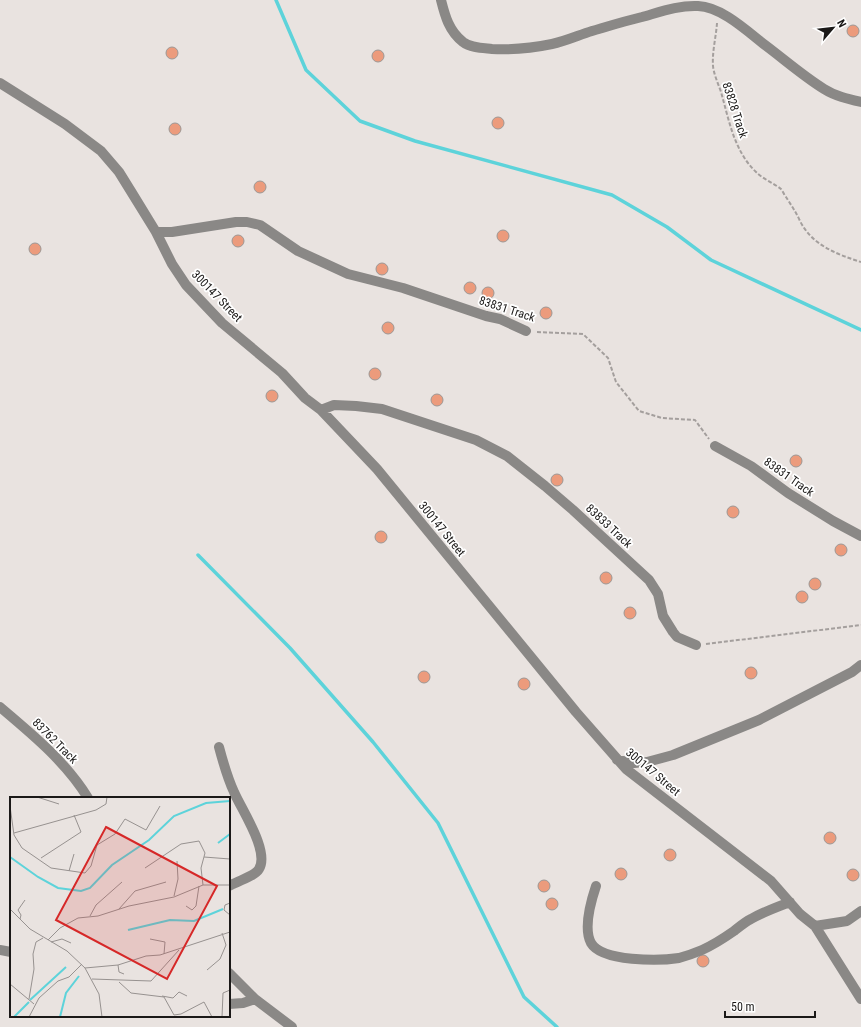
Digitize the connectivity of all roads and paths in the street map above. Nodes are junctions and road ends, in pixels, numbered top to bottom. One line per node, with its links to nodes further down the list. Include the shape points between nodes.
1 (441, 0): 2 (street, via 445,18 456,36 476,48 497,49 522,49 552,44 680,7 700,6)
2 (715, 11): 4 (street, via 730,18 825,89); 6 (path, 83828 Track, via 715,78 732,134 741,153 755,172 781,189 813,239 823,247)
3 (0, 83): 5 (street, 300147 Street, via 65,124 101,151 119,172)
4 (861, 102)
5 (156, 232): 7 (street, 83831 Track, via 236,222 260,225 298,251 348,274 500,319); 8 (street, 300147 Street, via 186,285 222,323 282,373 305,398)
6 (861, 262)
7 (526, 331): 9 (path, 83831 Track, via 583,334 608,358 616,382 639,411 662,418 695,420)
8 (321, 410): 12 (street, 83833 Track, via 334,405 382,409 476,440 507,456 573,510 649,580 658,594 663,616 673,632 677,637); 16 (street, 300147 Street, via 377,469)
9 (715, 446): 10 (street, 83831 Track)
10 (861, 536)
11 (861, 625): 12 (path)
12 (696, 645)
13 (861, 665): 16 (street, via 759,720 673,755 647,762)
14 (0, 707): 17 (street, 83762 Track, via 36,738 80,785)
15 (220, 747): 18 (street, via 225,770 252,826 261,858 259,870 255,874)
16 (617, 760): 20 (street, 300147 Street, via 771,882)
17 (87, 797)
18 (230, 886)
19 (596, 886): 20 (street, via 589,908 589,936 592,943 602,952 635,959 679,958 702,950 732,933 749,919)
20 (790, 902): 22 (street, 300147 Street, via 800,914)
21 (861, 911): 22 (street, via 847,921)
22 (816, 926): 27 (street, 300147 Street)
23 (0, 950): 24 (street)
24 (10, 952)
25 (230, 975): 26 (street)
26 (254, 999): 28 (street); 29 (street)
27 (861, 999)
28 (230, 1004)
29 (292, 1027)

